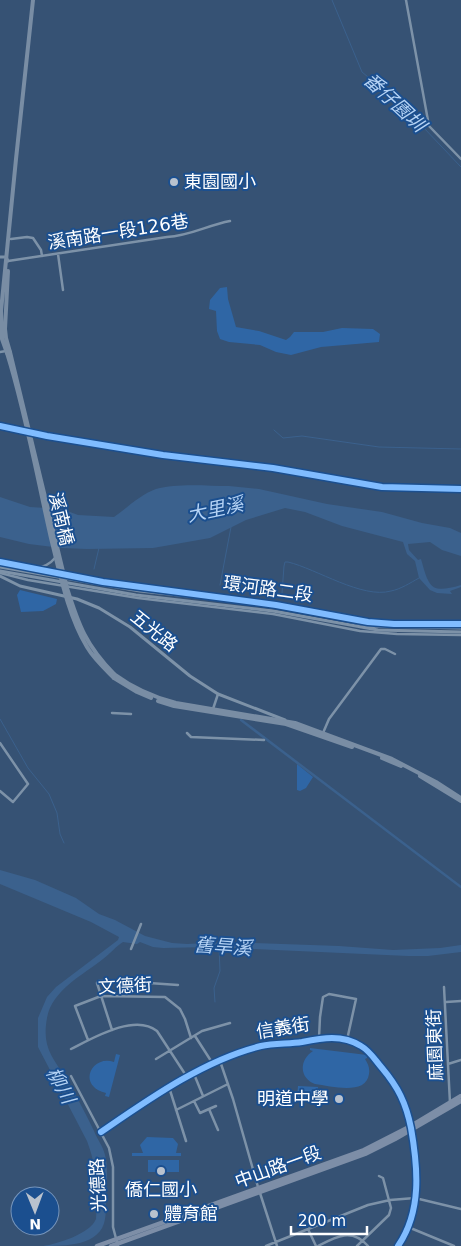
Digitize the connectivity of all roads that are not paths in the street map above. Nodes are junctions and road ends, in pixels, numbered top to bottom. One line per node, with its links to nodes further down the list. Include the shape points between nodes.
1 (34, 0): 5 (main road)
2 (406, 0): 3 (street, via 429,126)
3 (461, 159)
4 (230, 221): 6 (street, 溪南路一段126巷, via 183,236)
5 (10, 240): 7 (street, via 32,238); 9 (main road)
6 (58, 254): 7 (street, 溪南路一段126巷); 10 (street)
7 (42, 256): 9 (street, 溪南路一段126巷)
8 (0, 257): 9 (street)
9 (7, 259): 12 (main road, via 5,321)
10 (63, 290)
11 (0, 352): 12 (street)
12 (8, 352): 15 (main road, 溪南橋, bridge); 23 (main road, 溪南橋, bridge, via 76,614 95,654)
13 (0, 426): 14 (street, via 163,455 273,468 382,487)
14 (461, 489)
15 (56, 557): 16 (street, bridge, via 48,566 37,569); 23 (main road, 溪南橋, bridge, via 79,633 100,665)
16 (0, 569): 17 (street); 17 (street); 24 (street, 五光路, via 20,586 99,608 130,627 183,671)
17 (71, 582): 18 (street, 環河路二段, via 226,600); 18 (street, 環河路二段, via 138,598)
18 (320, 617): 19 (street, 環河路二段); 19 (street, 環河路二段)
19 (336, 620): 20 (street, 環河路二段); 21 (street, 環河路二段, via 385,631)
20 (461, 624)
21 (461, 632)
22 (394, 654): 30 (street, via 381,649 329,719)
23 (114, 676): 25 (main road, 五光路, via 158,698)
24 (218, 694): 25 (street); 28 (street, 五光路)
25 (210, 711): 28 (main road, 五光路)
26 (112, 713): 27 (street)
27 (131, 714)
28 (286, 722): 30 (main road, 五光路); 34 (main road, 五光路, via 390,761)
29 (187, 733): 31 (street, via 191,737)
30 (323, 733): 34 (main road, 五光路, via 399,763 436,782)
31 (264, 740)
32 (0, 743): 33 (street, via 28,784 13,802)
33 (0, 791)
34 (461, 800)
35 (141, 924): 36 (street)
36 (131, 949)
37 (178, 985): 39 (street, via 102,980 97,983)
38 (444, 987): 41 (street, 麻園東街)
39 (101, 996): 43 (street); 45 (street, 文德街, via 165,997 180,1010); 47 (street, 文德街, via 75,1006)
40 (461, 1001): 41 (street)
41 (446, 1002): 55 (street, 麻園東街)
42 (230, 1023): 44 (street)
43 (112, 1030): 47 (street); 50 (street, via 136,1023 148,1025 157,1031)
44 (194, 1035): 45 (street); 54 (street)
45 (191, 1038): 50 (street)
46 (319, 1038): 48 (street, 信義街); 48 (street, via 325,995 356,999); 53 (street, 信義街, via 263,1046)
47 (88, 1040): 49 (street)
48 (347, 1040): 69 (street, 信義街, via 368,1050 389,1077 404,1099)
49 (71, 1049)
50 (170, 1051): 51 (street); 58 (street)
51 (156, 1060)
52 (461, 1060): 55 (street)
53 (220, 1061): 54 (street, 信義街); 59 (street)
54 (213, 1064): 56 (street, 信義街)
55 (448, 1064): 65 (street, 麻園東街)
56 (194, 1074): 58 (street, 信義街); 61 (street)
57 (72, 1076): 71 (street, 光德路)
58 (187, 1077): 60 (street, 信義街)
59 (228, 1084): 61 (street); 74 (street)
60 (169, 1087): 68 (street); 71 (street, 信義街)
61 (203, 1096): 63 (street)
62 (461, 1096): 65 (main road, 中山路一段)
63 (194, 1101): 67 (street, via 200,1113); 68 (street)
64 (461, 1101): 69 (main road, 中山路一段)
65 (450, 1102): 69 (main road, 中山路一段)
66 (216, 1106): 67 (street)
67 (209, 1109): 70 (street)
68 (176, 1110): 72 (street)
69 (411, 1128): 74 (main road, 中山路一段, via 365,1154); 75 (street, 信義街, via 417,1171)
70 (218, 1130)
71 (101, 1132): 82 (street, 光德路, via 113,1167 112,1217)
72 (186, 1141)
73 (379, 1176): 76 (street, via 383,1178)
74 (259, 1191): 82 (main road, 中山路一段); 83 (street)
75 (415, 1198): 76 (street); 77 (street); 78 (street, 信義街)
76 (390, 1200): 79 (street, via 368,1205); 80 (street, via 389,1215)
77 (461, 1209)
78 (408, 1227): 81 (street); 90 (street, 信義街)
79 (308, 1229): 83 (street); 87 (street)
80 (363, 1240): 87 (street, via 343,1235); 88 (street); 89 (street)
81 (441, 1240): 91 (street); 92 (street)
82 (117, 1242): 84 (main road, 中山路一段); 85 (main road, 中山路一段)
83 (276, 1244): 86 (street)
84 (97, 1246)
85 (111, 1246)
86 (266, 1246)
87 (317, 1246)
88 (357, 1246)
89 (368, 1246)
90 (399, 1246)
91 (439, 1246)
92 (454, 1246)

